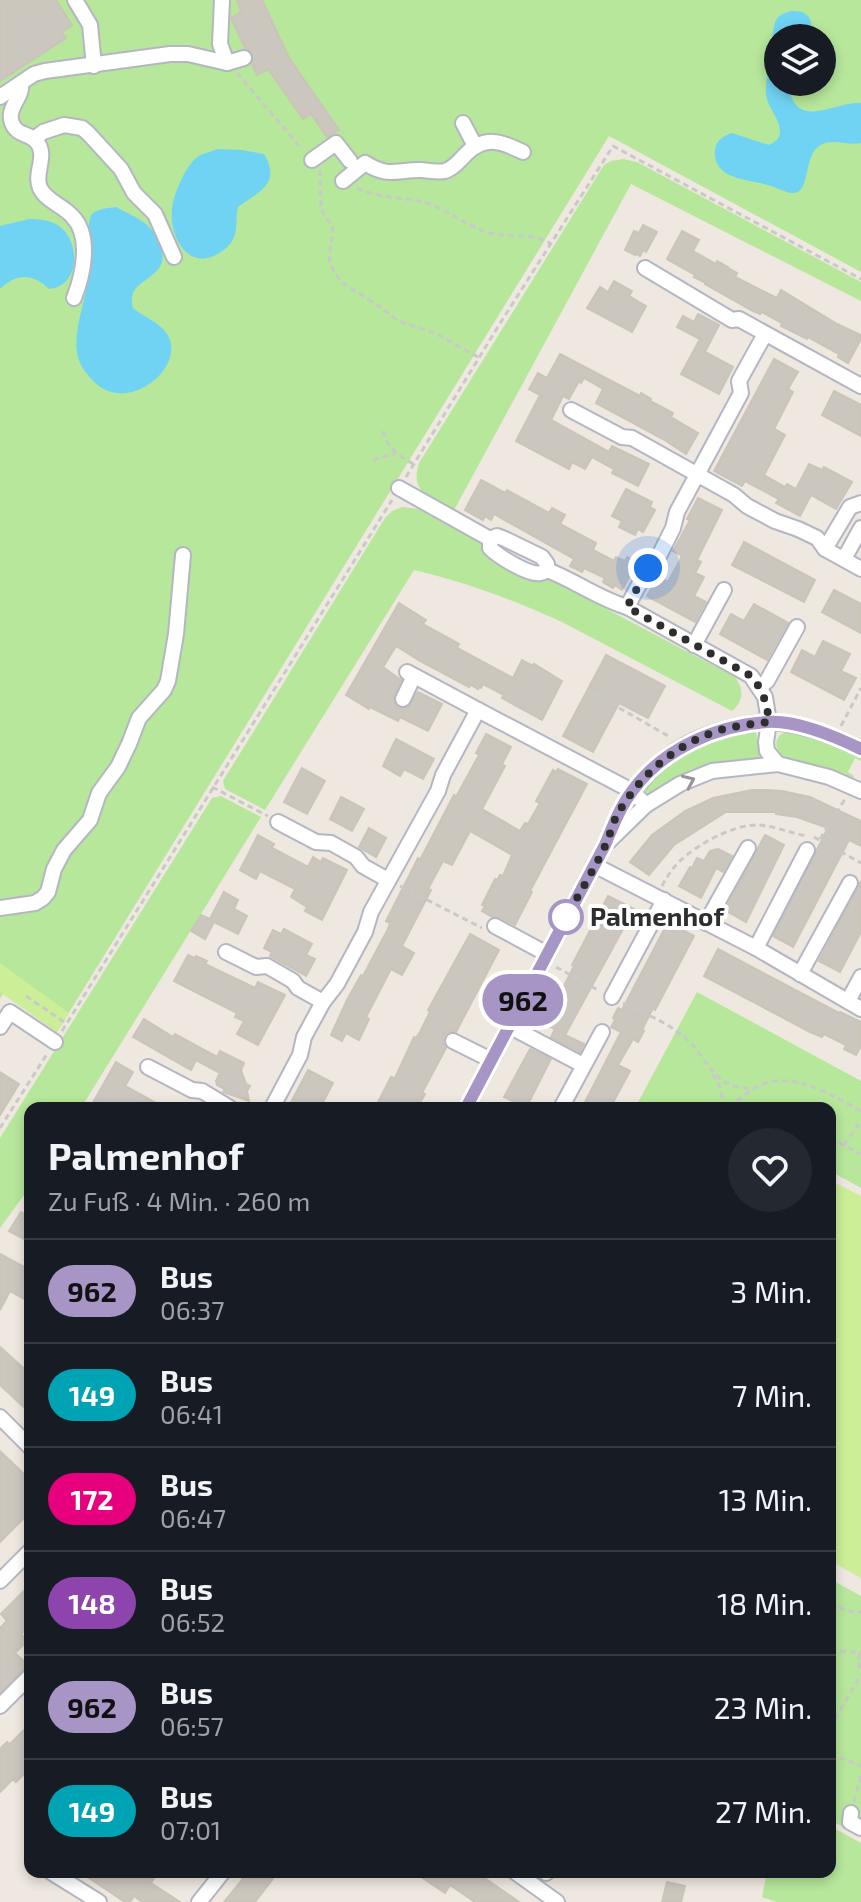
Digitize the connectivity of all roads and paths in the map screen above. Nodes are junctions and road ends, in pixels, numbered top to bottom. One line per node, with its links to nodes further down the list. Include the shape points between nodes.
1 (75, 0): 5 (street, via 90,25)
2 (222, 0): 4 (street, via 220,44)
3 (244, 58): 4 (street)
4 (227, 63): 5 (street, via 170,54)
5 (94, 66): 6 (street, via 45,71)
6 (21, 84): 7 (street); 9 (street, via 11,121 20,134)
7 (0, 97)
8 (463, 123): 10 (street)
9 (34, 139): 15 (street, via 64,125 88,133 155,214); 18 (street, via 42,161 39,187 74,217 82,236 83,266)
10 (475, 146): 11 (street, via 497,141); 14 (street, via 445,171 390,173 365,163)
11 (523, 152)
12 (350, 161): 13 (street, via 336,143)
13 (316, 163): 20 (path, via 321,209 332,226 329,255 335,274 398,321 435,333)
14 (343, 181)
15 (174, 257)
16 (645, 268): 19 (street)
17 (861, 279): 20 (path, via 613,146)
18 (74, 298)
19 (765, 334): 21 (street); 27 (street)
20 (480, 358): 26 (path)
21 (861, 386)
22 (571, 410): 27 (street)
23 (383, 431): 24 (path)
24 (396, 453): 25 (path); 26 (path)
25 (373, 460)
26 (413, 464): 28 (path)
27 (698, 474): 31 (street, via 765,516 817,538); 36 (street, via 656,562)
28 (399, 488): 36 (street, via 490,539 497,536 542,557 547,570); 49 (path)
29 (861, 503): 31 (street, via 850,507)
30 (861, 528): 33 (street)
31 (825, 549): 33 (street)
32 (183, 555): 62 (street, via 176,634 164,690 139,718 90,820 54,869 48,892 35,903)
33 (844, 559): 34 (street)
34 (861, 569)
35 (724, 590): 38 (street)
36 (627, 607): 38 (street)
37 (797, 627): 39 (street)
38 (694, 645): 39 (street, via 751,676)
39 (760, 687): 44 (street)
40 (861, 688): 45 (path)
41 (593, 693): 46 (path)
42 (403, 699): 43 (street, via 411,674)
43 (478, 710): 51 (street); 59 (street)
44 (769, 722): 45 (street); 46 (street, via 716,732); 48 (street, via 767,751)
45 (836, 737): 47 (street)
46 (685, 746): 51 (street)
47 (861, 749)
48 (778, 764): 50 (street); 52 (street, one-way to 48, via 712,771)
49 (212, 787): 53 (path); 74 (path)
50 (857, 789): 54 (path)
51 (632, 791): 52 (street); 55 (street)
52 (646, 805): 55 (street)
53 (278, 822): 59 (street, via 316,842 331,843)
54 (820, 839)
55 (605, 845): 58 (street)
56 (748, 848): 63 (street)
57 (807, 850): 65 (street)
58 (594, 865): 61 (street); 67 (street)
59 (388, 880): 64 (path); 72 (street, via 365,932)
60 (850, 883): 68 (street)
61 (664, 900): 63 (street); 71 (street)
62 (0, 908)
63 (706, 923): 65 (street)
64 (490, 928): 67 (street)
65 (756, 948): 68 (street)
66 (226, 952): 72 (street, via 256,967 267,966)
67 (547, 954): 75 (street)
68 (800, 974): 73 (street)
69 (861, 977): 73 (street)
70 (26, 996): 74 (path)
71 (612, 997)
72 (323, 1002): 87 (street)
73 (854, 1005)
74 (67, 1024): 80 (path)
75 (509, 1026): 81 (street); 82 (street)
76 (0, 1027): 80 (street, via 10,1012)
77 (673, 1028): 84 (path)
78 (602, 1032): 82 (street)
79 (453, 1041): 81 (street)
80 (55, 1042): 94 (path)
81 (491, 1060): 88 (street)
82 (583, 1065): 89 (street)
83 (148, 1067): 86 (street)
84 (713, 1073): 85 (path, via 726,1084); 90 (path)
85 (751, 1088): 91 (path); 92 (path, via 796,1082)
86 (220, 1102)
87 (275, 1102)
88 (469, 1102)
89 (564, 1102)
90 (723, 1102)
91 (736, 1102)
92 (861, 1111)
93 (861, 1121): 96 (path)
94 (0, 1128)
95 (836, 1141): 96 (path)
96 (844, 1145): 97 (path)
97 (861, 1154)
98 (0, 1417): 99 (street)
99 (14, 1430): 100 (street); 101 (street)
100 (24, 1436)
101 (24, 1441)
102 (24, 1557): 103 (street)
103 (0, 1581)
104 (836, 1605): 105 (path)
105 (861, 1612)
106 (836, 1651): 107 (path)
107 (860, 1652): 108 (path)
108 (861, 1667)
109 (861, 1675): 112 (path)
110 (24, 1682): 111 (street)
111 (0, 1706)
112 (836, 1717)
113 (836, 1756): 114 (path)
114 (861, 1766)
115 (861, 1776): 116 (path)
116 (851, 1813): 117 (street, via 850,1822)
117 (861, 1828)
118 (61, 1878): 121 (street)
119 (218, 1878): 122 (street)
120 (523, 1878): 123 (street)
121 (99, 1902)
122 (199, 1902)
123 (557, 1902)

